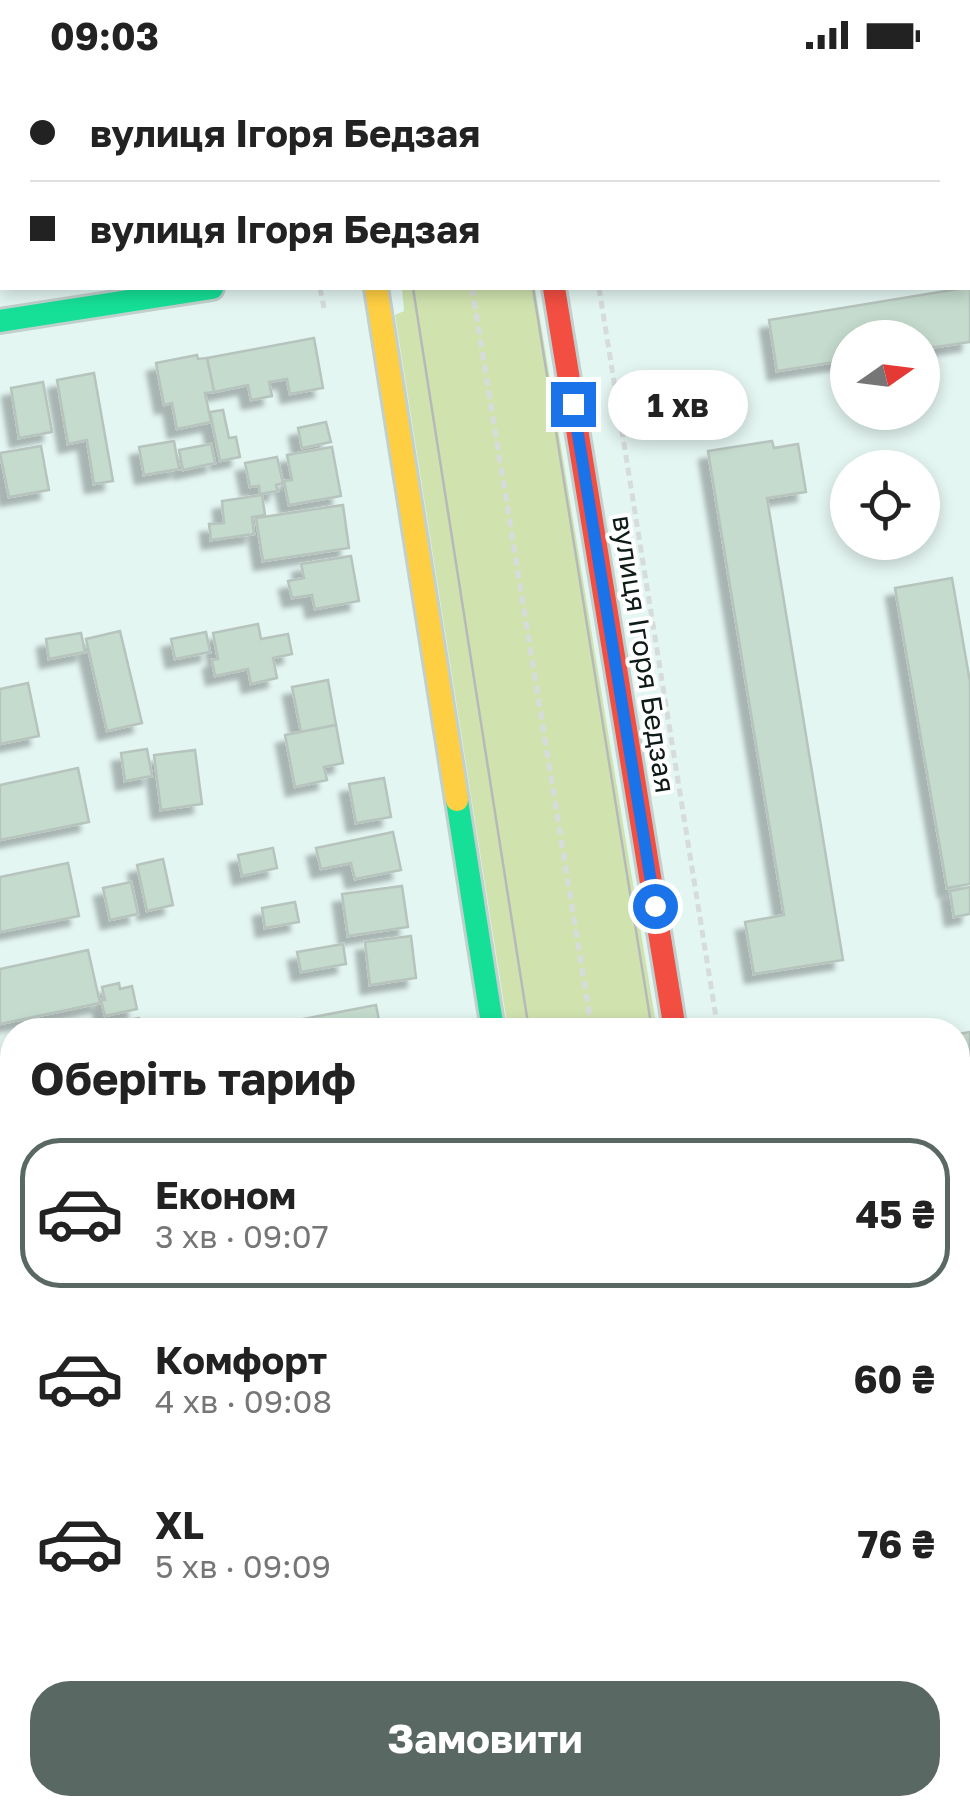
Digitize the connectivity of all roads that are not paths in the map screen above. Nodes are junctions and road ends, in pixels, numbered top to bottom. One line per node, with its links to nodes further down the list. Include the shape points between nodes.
1 (199, 290): 4 (street)
2 (376, 290): 5 (street)
3 (554, 290): 6 (street, вулиця Ігоря Бедзая)
4 (0, 321)
5 (491, 1018)
6 (673, 1018)

